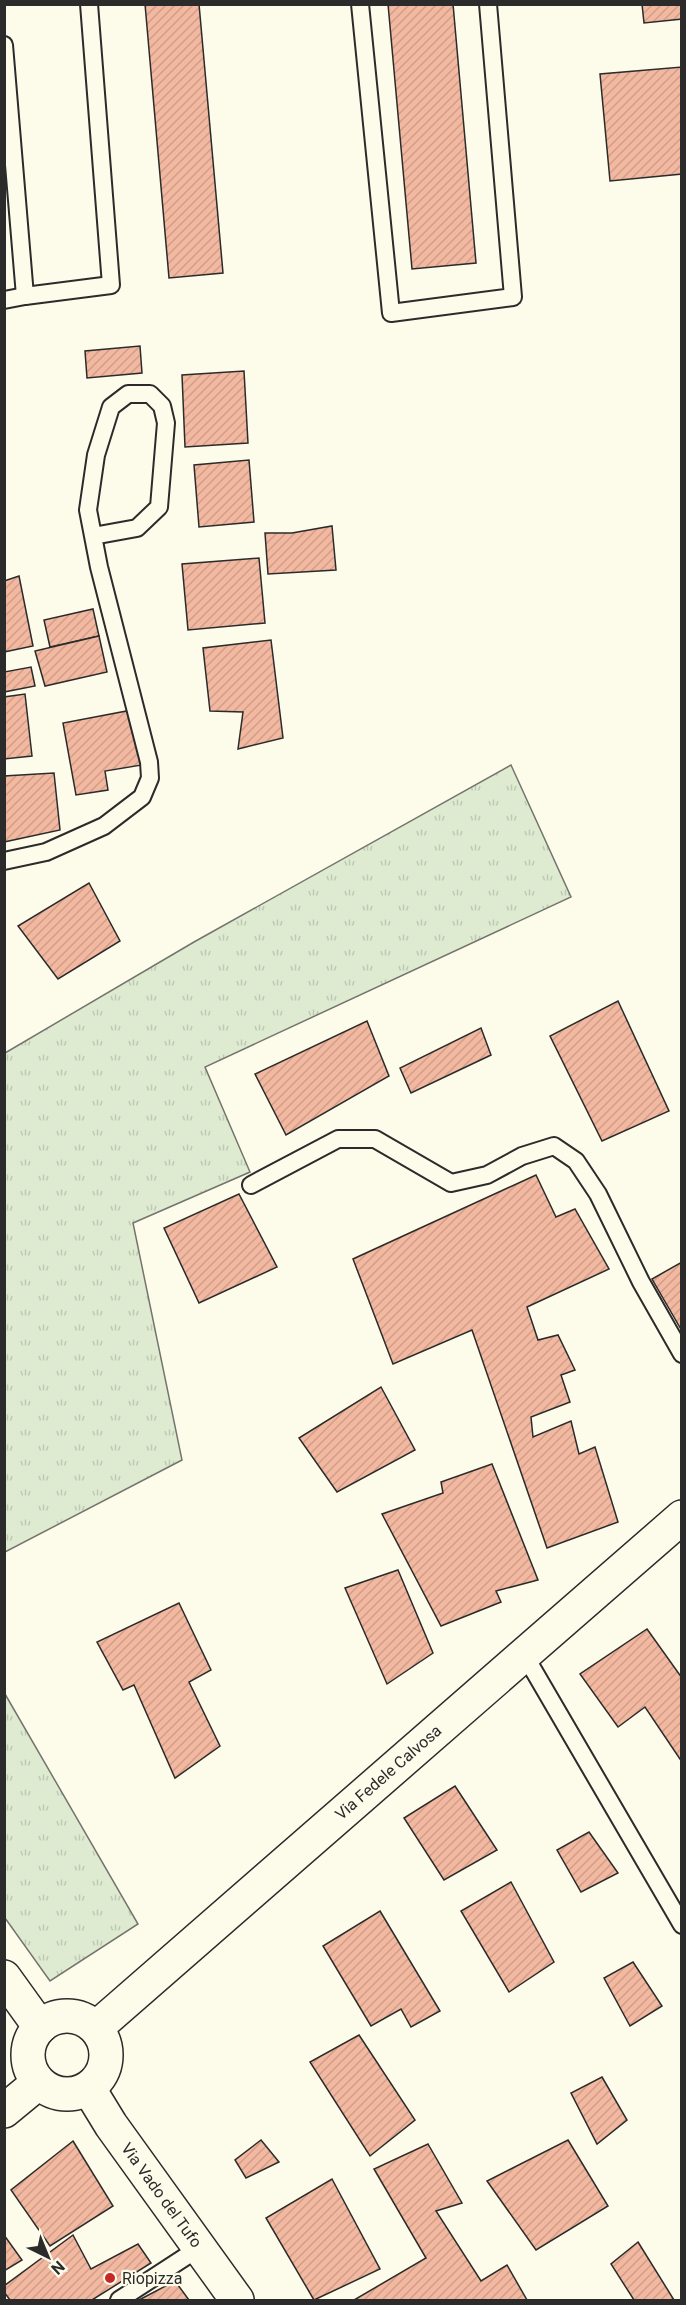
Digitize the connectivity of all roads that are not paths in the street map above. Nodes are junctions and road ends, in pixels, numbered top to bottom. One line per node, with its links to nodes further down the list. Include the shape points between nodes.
1 (89, 4): 5 (lane, via 111,285)
2 (360, 4): 3 (lane, via 392,313 513,297)
3 (488, 4)
4 (4, 45): 5 (lane)
5 (25, 296): 6 (lane)
6 (4, 300)
7 (93, 536): 7 (lane, via 88,510 96,455 111,406 128,394 150,394 162,406 166,423 159,507 137,528); 8 (lane, via 150,778 142,796 104,826 45,852)
8 (4, 861)
9 (251, 1185): 10 (lane, via 338,1139 375,1139 451,1183 487,1175 522,1156 554,1146 576,1161 598,1194)
10 (681, 1354)
11 (681, 1517): 12 (main road, Via Fedele Calvosa)
12 (524, 1654): 13 (lane); 16 (main road, Via Fedele Calvosa)
13 (681, 1925)
14 (4, 1977): 15 (main road)
15 (40, 2027): 16 (main road, via 62,2016 80,2018); 17 (main road, via 28,2049 31,2073)
16 (96, 2028): 18 (main road, via 107,2060 98,2081)
17 (38, 2083): 18 (main road, via 62,2095); 19 (main road)
18 (89, 2089): 20 (main road, Via Vado del Tufo, via 111,2126)
19 (4, 2111)
20 (199, 2247): 21 (lane); 22 (main road, Via Vado del Tufo)
21 (118, 2301)
22 (237, 2301)

